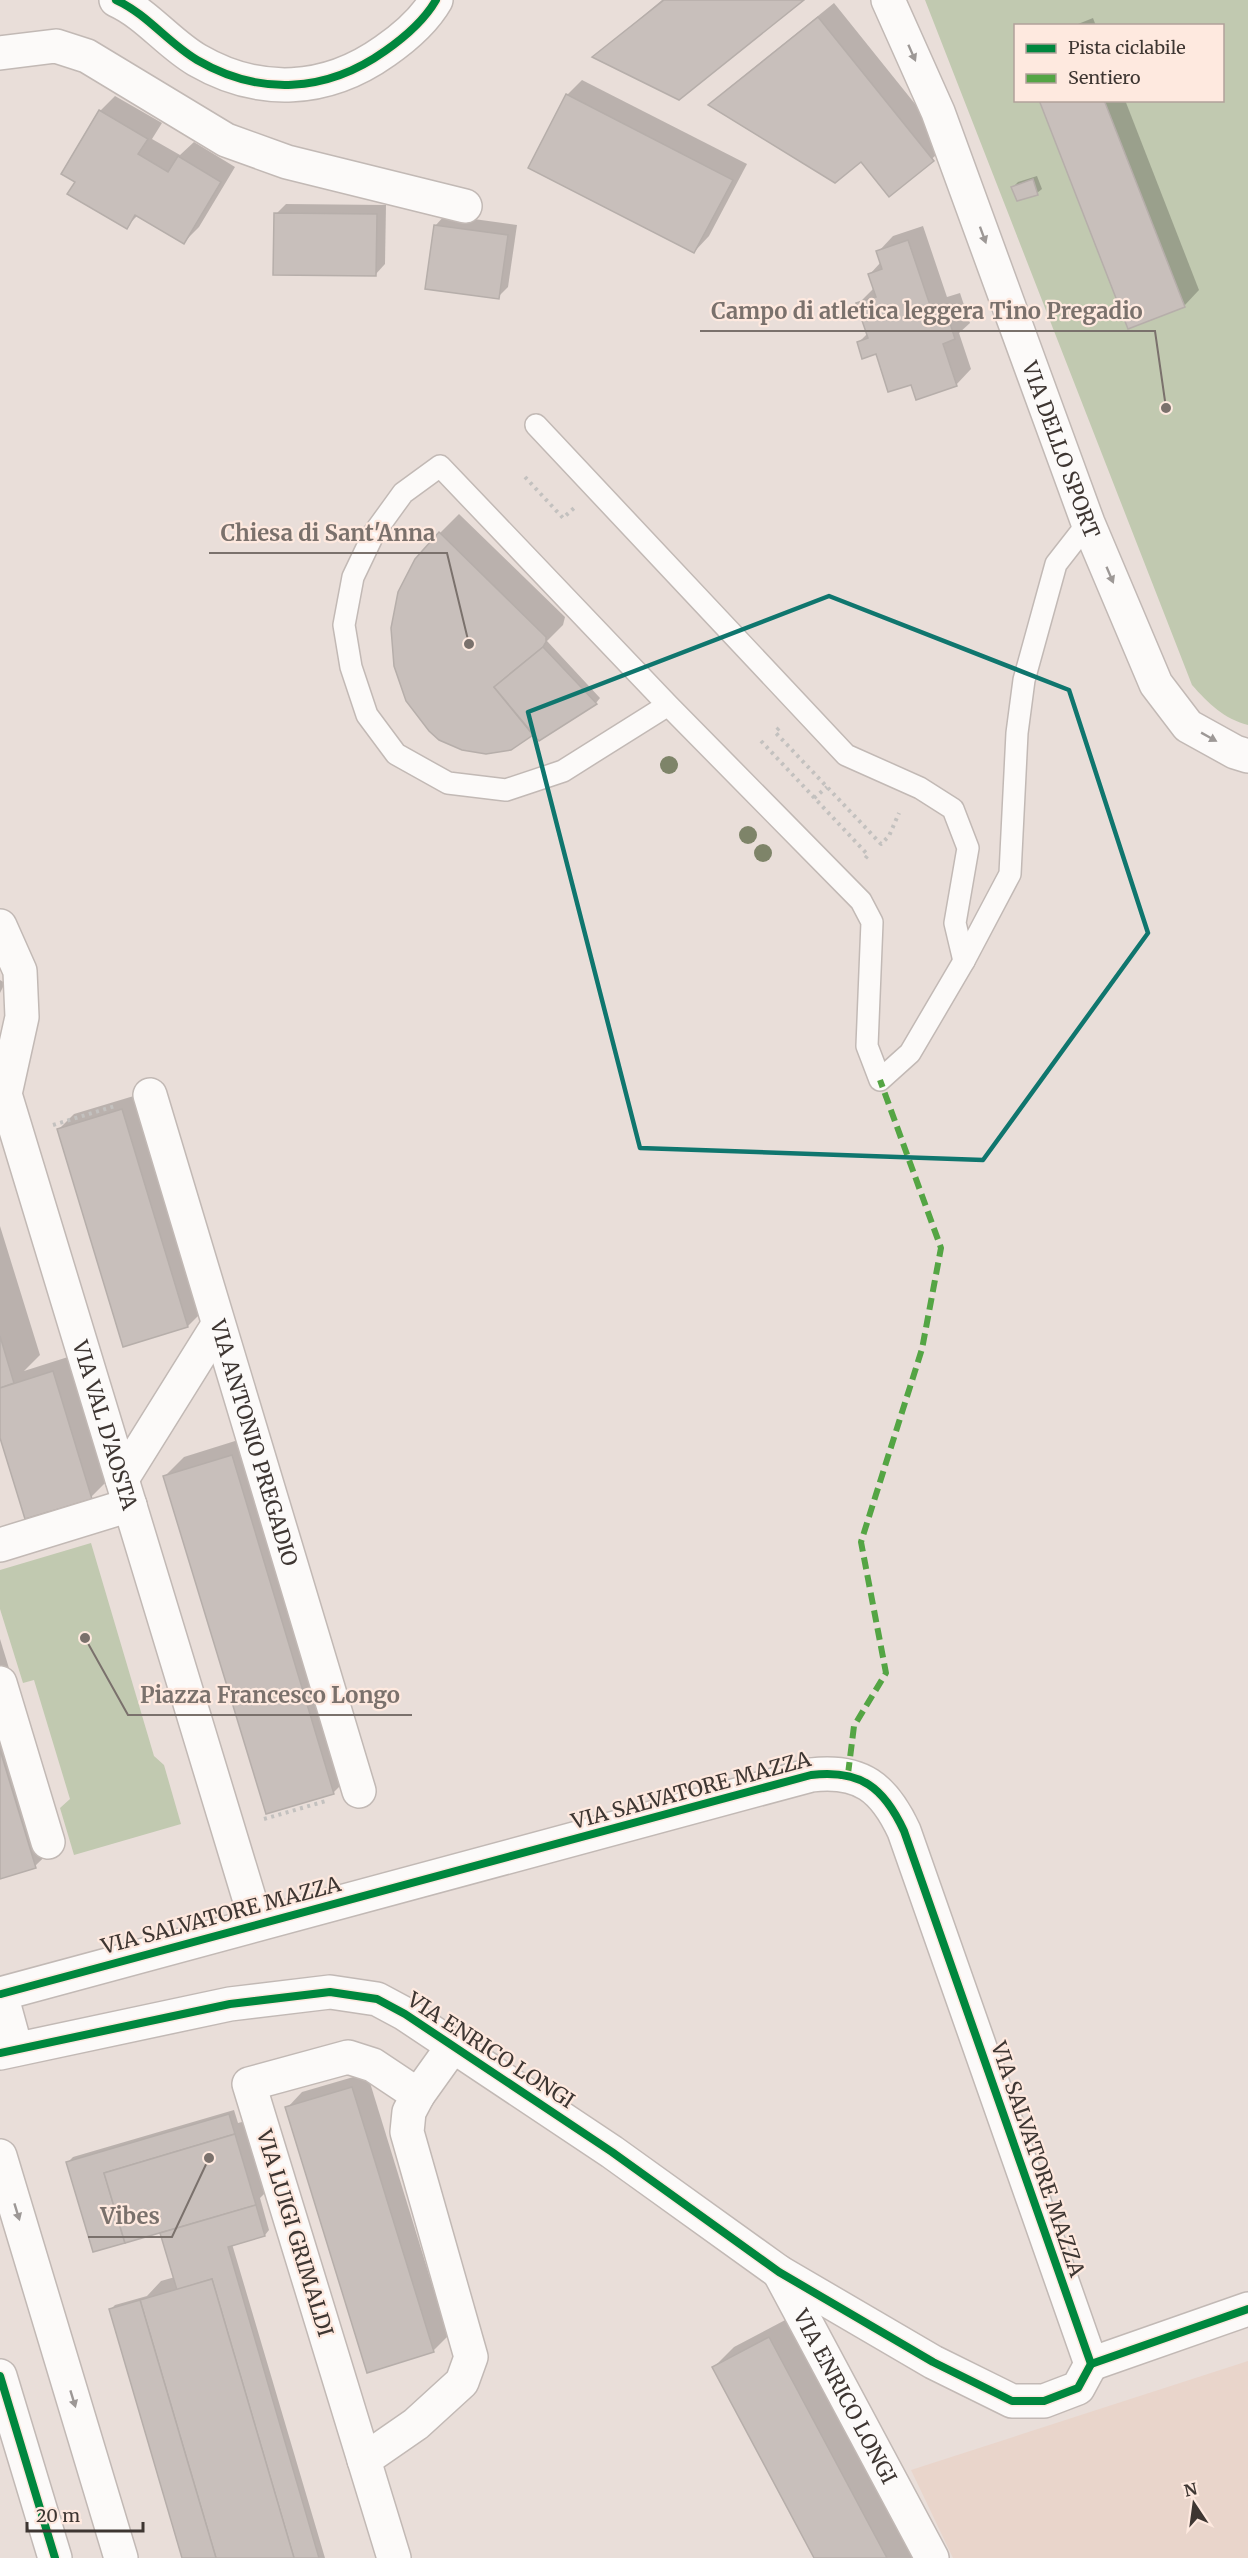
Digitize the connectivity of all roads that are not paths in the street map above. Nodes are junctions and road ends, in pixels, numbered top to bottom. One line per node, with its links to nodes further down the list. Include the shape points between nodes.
1 (116, 0): 4 (street)
2 (436, 0): 4 (street, via 428,14 400,41 369,62 334,79 301,85 268,85 236,78 195,59)
3 (888, 0): 8 (street, VIA DELLO SPORT, one-way to 8, via 938,112)
4 (150, 12)
5 (0, 52): 6 (street, via 56,45 87,56 226,140 287,162)
6 (465, 206)
7 (536, 425): 12 (lane, via 846,755 920,788 953,809 968,848 955,923)
8 (1088, 522): 10 (street, VIA DELLO SPORT, one-way to 10, via 1156,684 1188,726); 12 (lane, via 1056,564 1024,680 1017,733 1010,874)
9 (668, 705): 9 (lane, via 563,771 506,790 448,783 396,754 367,715 351,667 344,625 353,577 374,532 403,494 440,466); 12 (lane, via 861,901 872,922 867,1046 880,1080 910,1053)
10 (1248, 756)
11 (0, 926): 13 (street, VIA VAL D'AOSTA, via 20,972 22,1017)
12 (964, 961)
13 (3, 1094): 16 (street, VIA VAL D'AOSTA)
14 (150, 1095): 15 (street, VIA ANTONIO PREGADIO)
15 (218, 1325): 16 (street); 19 (street, VIA ANTONIO PREGADIO)
16 (126, 1492): 17 (street); 21 (street, VIA VAL D'AOSTA)
17 (0, 1545)
18 (0, 1683): 20 (street)
19 (359, 1791)
20 (48, 1842)
21 (257, 1924): 22 (street, VIA SALVATORE MAZZA); 29 (street, VIA SALVATORE MAZZA, via 811,1775 848,1774 874,1789 892,1806 904,1831)
22 (0, 1994): 24 (street)
23 (453, 2046): 24 (street, VIA ENRICO LONGI, via 377,1999 330,1992 230,2004); 25 (street); 27 (street, VIA ENRICO LONGI, via 612,2152)
24 (8, 2051)
25 (418, 2095): 31 (street, via 409,2112 407,2132 471,2357 462,2382 416,2424); 31 (street, VIA LUIGI GRIMALDI, via 374,2065 348,2057 249,2084)
26 (0, 2156): 33 (street, one-way to 33)
27 (778, 2272): 29 (street, via 933,2362 1012,2401 1044,2401 1078,2388); 35 (street, VIA ENRICO LONGI)
28 (1248, 2309): 29 (street)
29 (1091, 2364)
30 (0, 2376): 32 (street)
31 (364, 2460): 34 (street, VIA LUIGI GRIMALDI)
32 (55, 2558)
33 (121, 2558)
34 (394, 2558)
35 (932, 2558)

